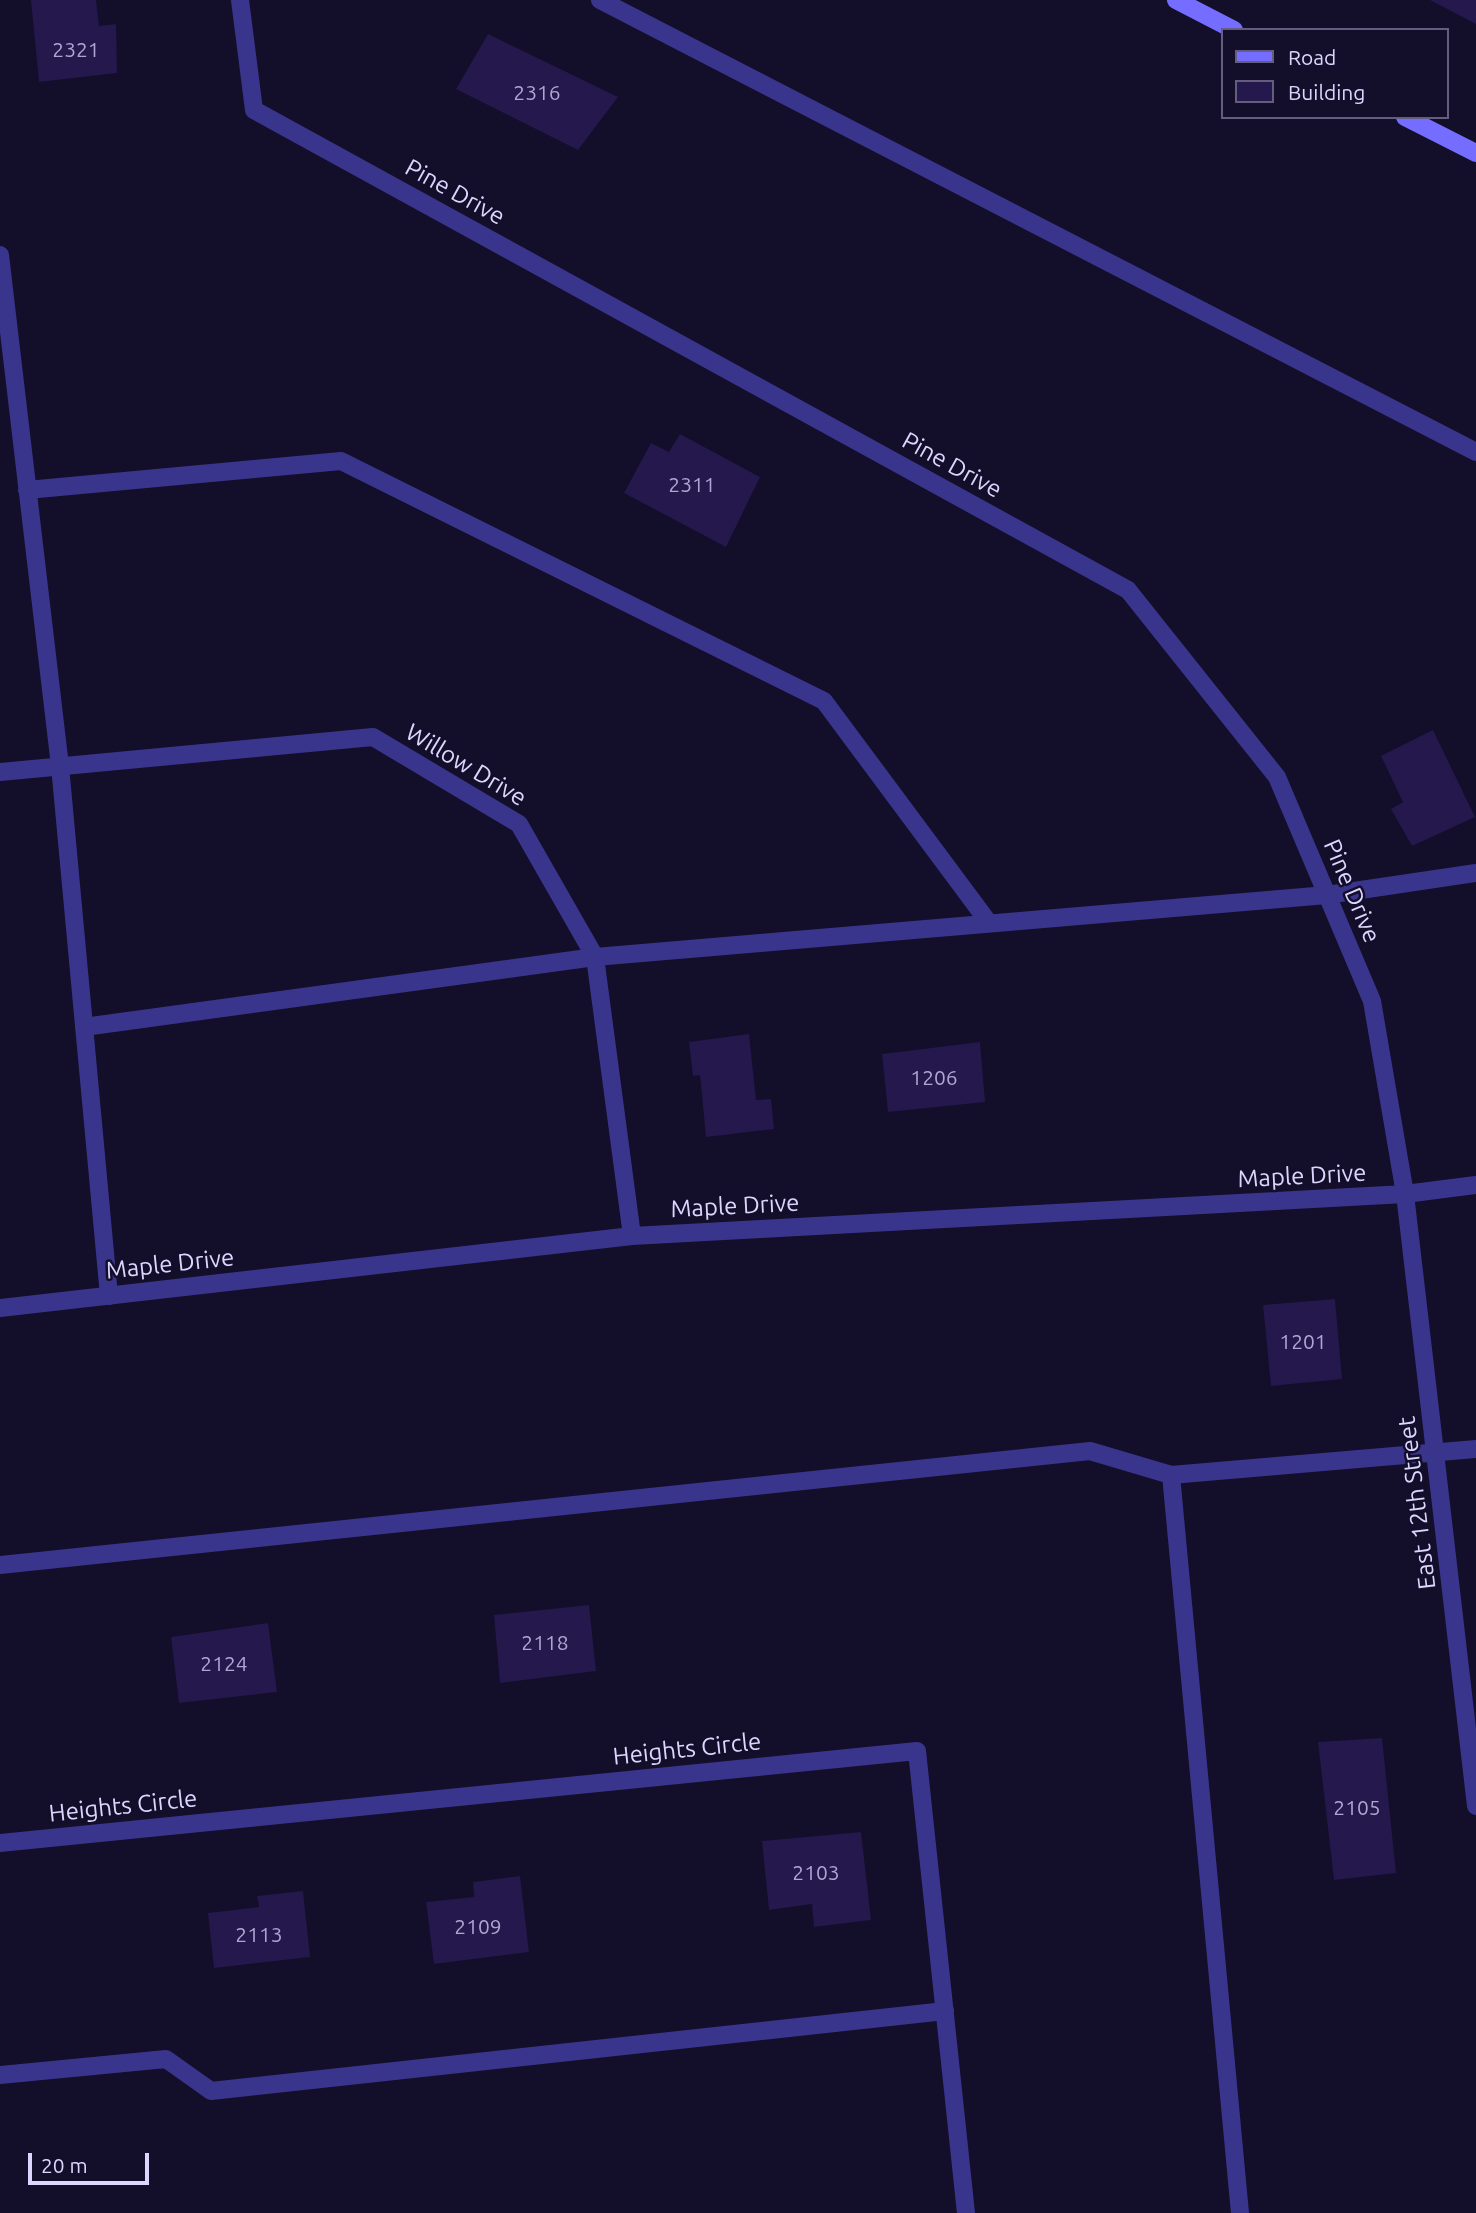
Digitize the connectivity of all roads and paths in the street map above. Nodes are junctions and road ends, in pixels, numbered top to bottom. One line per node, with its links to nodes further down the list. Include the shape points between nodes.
1 (240, 0): 13 (street, Pine Drive, via 254,110 1128,590 1277,777)
2 (600, 0): 8 (street)
3 (1176, 0): 4 (street)
4 (1230, 28)
5 (1409, 119): 6 (street)
6 (1476, 153)
7 (0, 255): 9 (street)
8 (1476, 452)
9 (27, 491): 10 (street); 14 (street, via 341,461 824,701)
10 (60, 766): 11 (street, Willow Drive); 15 (street, Willow Drive, via 373,737 519,824); 16 (street)
11 (0, 772)
12 (1476, 873): 13 (street)
13 (1327, 895): 14 (street); 18 (street, Pine Drive, via 1372,1001)
14 (989, 923): 15 (street)
15 (595, 957): 16 (street); 19 (street, Willow Drive)
16 (84, 1027): 20 (street)
17 (1476, 1185): 18 (street, Maple Drive)
18 (1405, 1195): 19 (street, Maple Drive); 23 (street, East 12th Street)
19 (632, 1236): 20 (street, Maple Drive)
20 (109, 1296): 21 (street, Maple Drive)
21 (0, 1308)
22 (1476, 1449): 23 (street)
23 (1435, 1454): 24 (street); 26 (street, East 12th Street)
24 (1171, 1475): 25 (street, via 1090,1451); 32 (street)
25 (0, 1565)
26 (1471, 1711): 27 (street, East 12th Street)
27 (1476, 1807)
28 (0, 1843): 29 (street, Heights Circle, via 917,1751)
29 (944, 2011): 30 (street, via 211,2091 166,2059); 31 (street, Heights Circle)
30 (0, 2075)
31 (966, 2213)
32 (1240, 2213)

